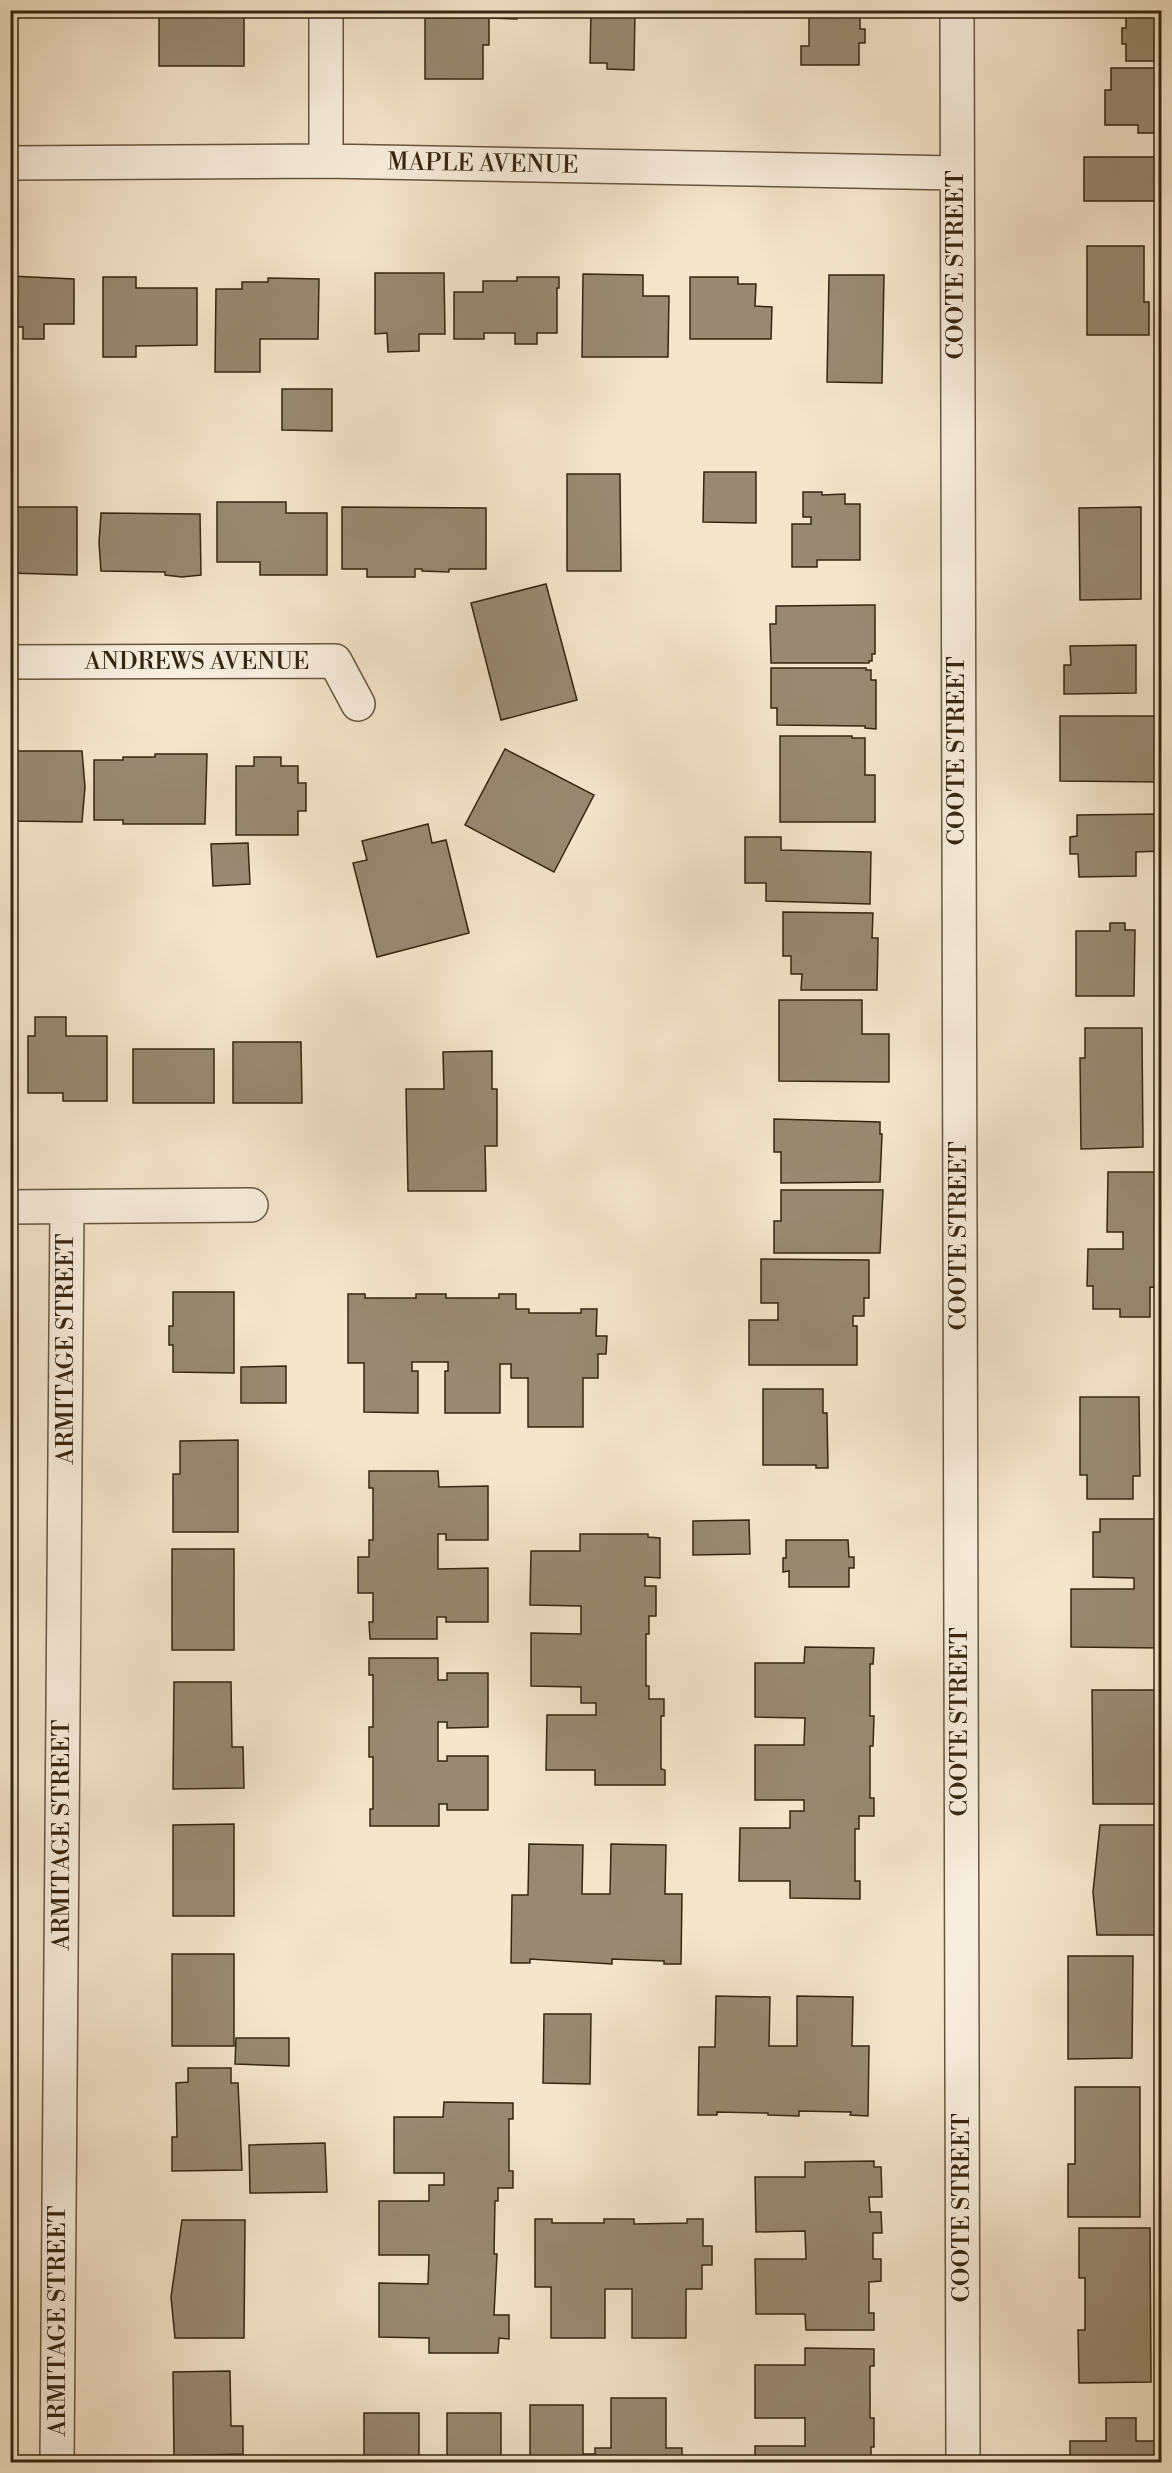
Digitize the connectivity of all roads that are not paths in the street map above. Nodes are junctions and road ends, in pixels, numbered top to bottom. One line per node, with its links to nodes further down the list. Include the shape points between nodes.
1 (326, 10): 3 (street)
2 (957, 10): 5 (street, COOTE STREET)
3 (326, 161): 4 (street, MAPLE AVENUE); 5 (street, MAPLE AVENUE)
4 (10, 164)
5 (955, 173): 12 (street, COOTE STREET)
6 (10, 663): 7 (street, ANDREWS AVENUE, via 335,661)
7 (358, 704)
8 (251, 1205): 10 (street)
9 (10, 1207): 10 (street)
10 (67, 1207): 11 (street, ARMITAGE STREET)
11 (57, 2463)
12 (963, 2463)

